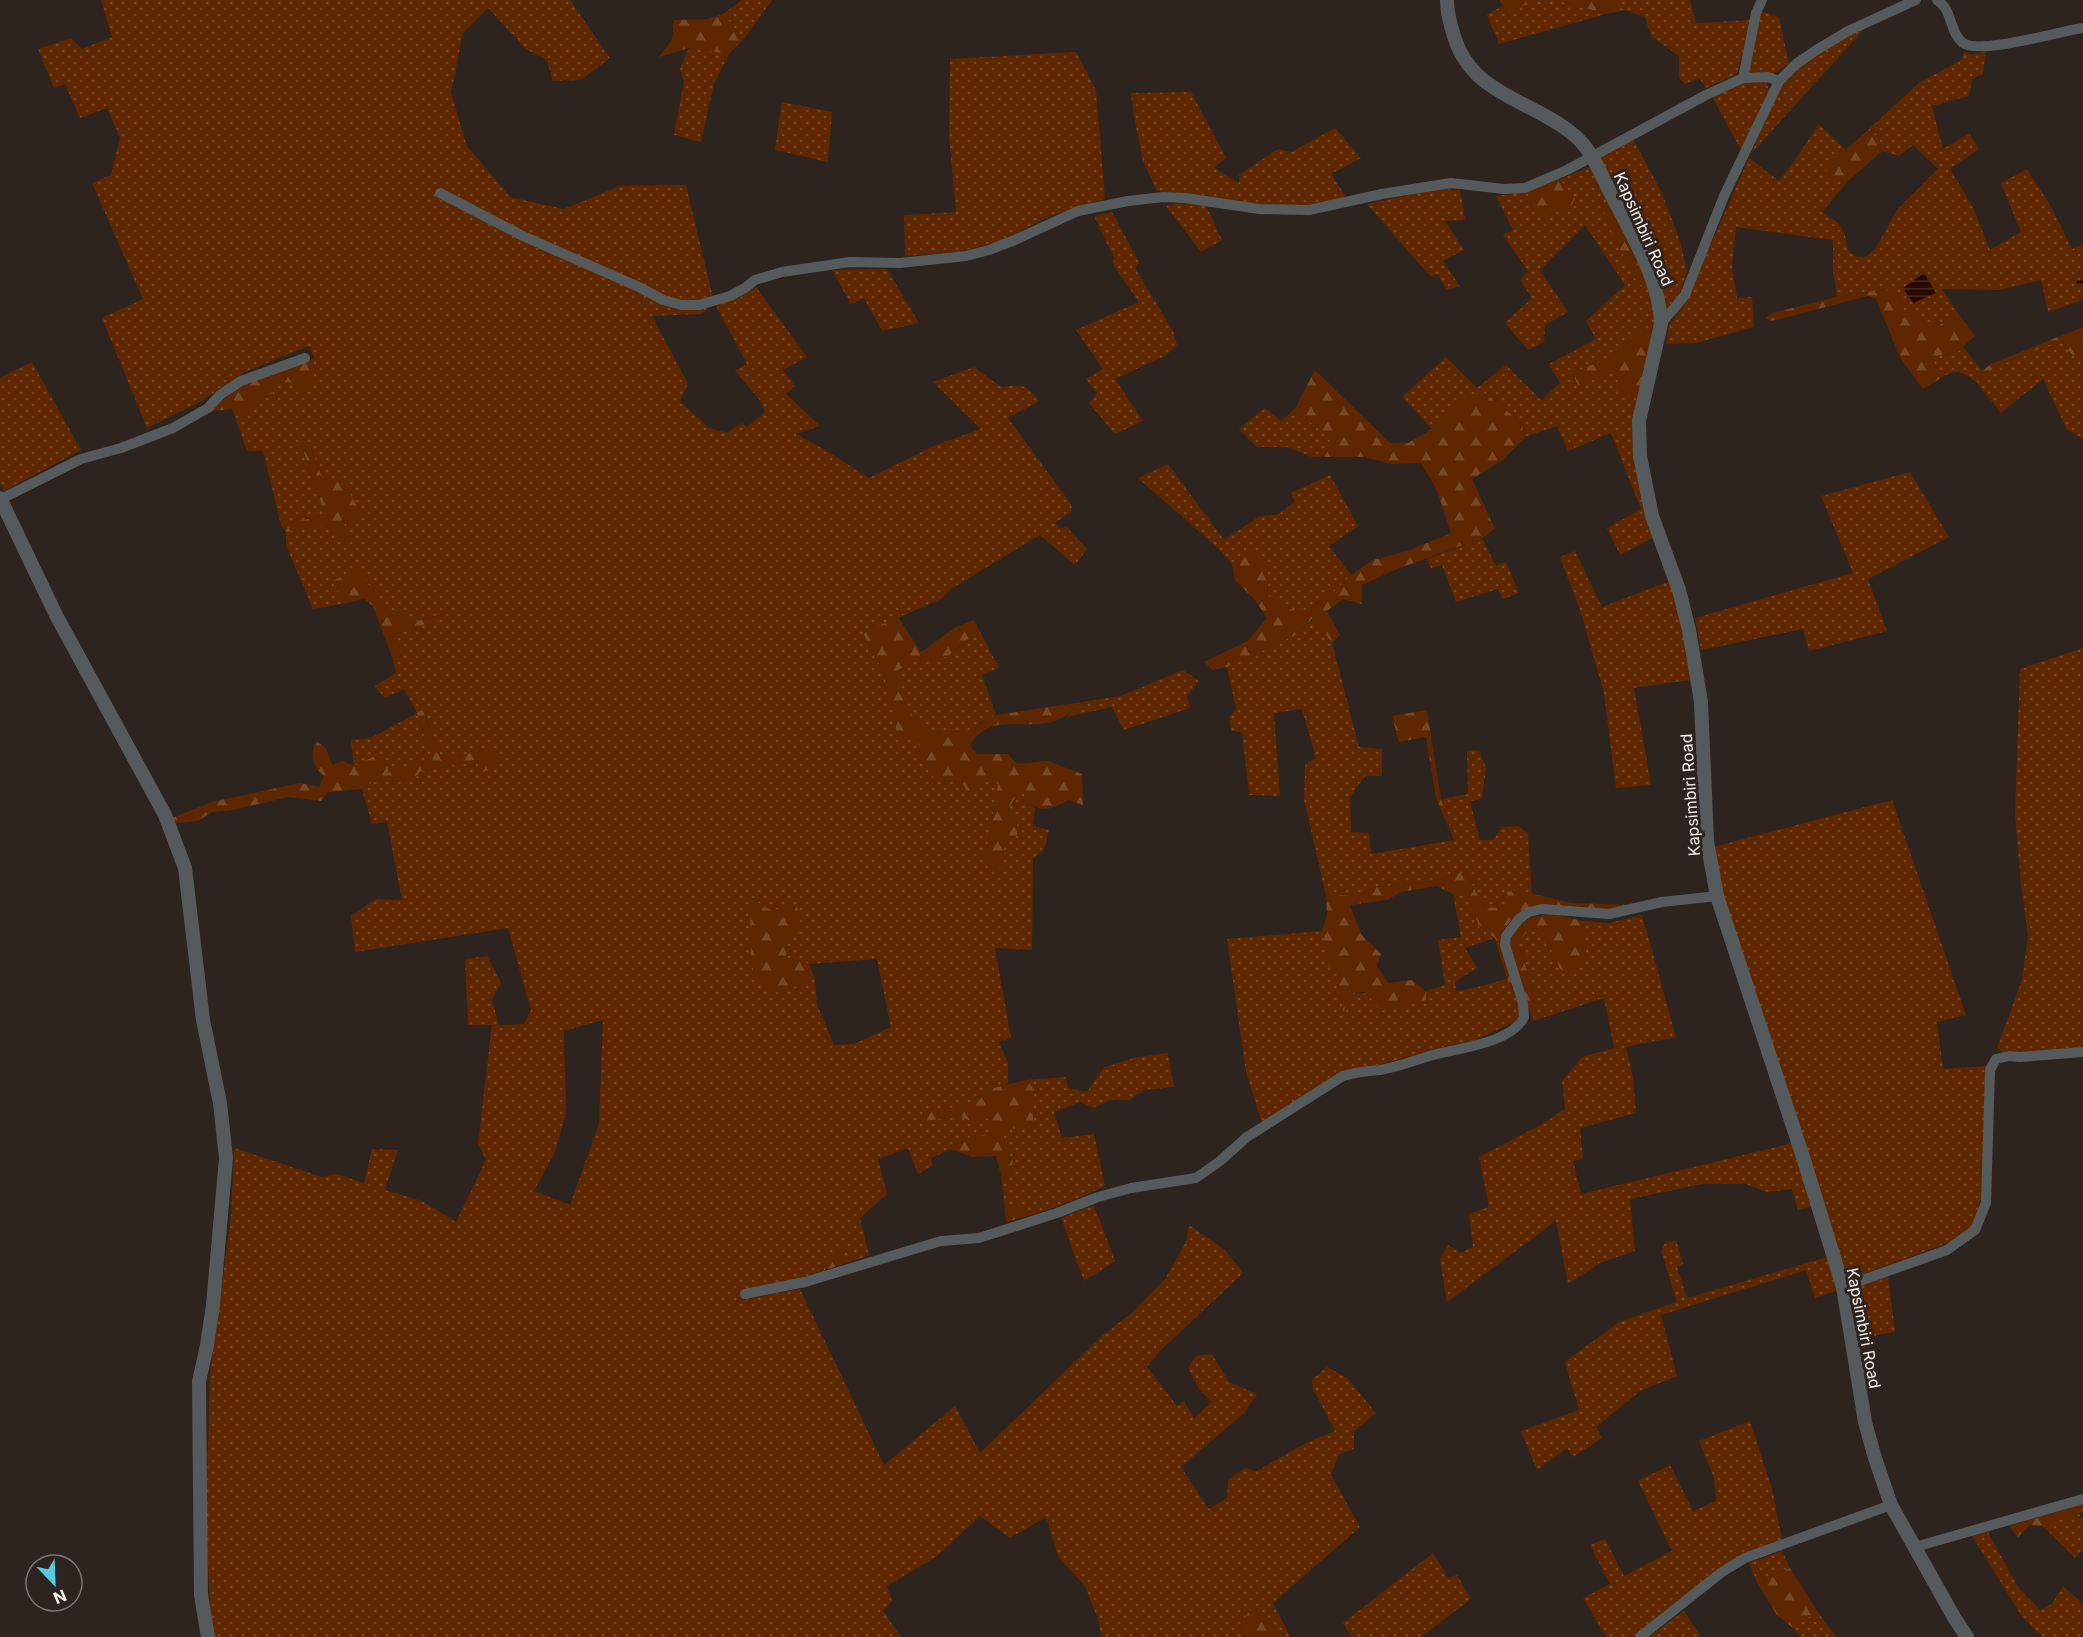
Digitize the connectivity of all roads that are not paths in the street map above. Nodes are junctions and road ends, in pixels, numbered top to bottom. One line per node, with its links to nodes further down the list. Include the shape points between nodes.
1 (1448, 0): 8 (street, Kapsimbiri Road, via 1447,10 1458,48 1475,74 1491,87 1561,125)
2 (1762, 0): 6 (street)
3 (1916, 0): 7 (street, via 1848,31 1796,64)
4 (1937, 0): 5 (street, via 1943,4 1959,39 1974,47)
5 (2083, 28)
6 (1743, 78): 7 (street, via 1768,77); 8 (street)
7 (1779, 81): 10 (street, via 1724,196 1685,295)
8 (1592, 157): 9 (street, via 1525,188 1451,183 1309,210 1259,209 1185,198 1128,201 1078,211 998,247 966,256 900,263 850,262 782,272 755,280 730,296 699,305 663,300); 10 (street, Kapsimbiri Road, via 1651,278)
9 (440, 193)
10 (1661, 324): 13 (street, Kapsimbiri Road, via 1639,421 1640,456 1652,516 1689,630 1701,702 1707,841)
11 (305, 358): 12 (street, via 241,381 208,408 173,428 81,459)
12 (0, 498): 20 (street, via 56,615 165,815 185,868 203,1020 220,1103 226,1158 213,1305 199,1382 201,1583)
13 (1717, 896): 15 (street, Kapsimbiri Road); 16 (street, via 1662,902 1609,914 1542,909 1523,916 1505,940 1523,1003 1524,1017 1514,1029 1466,1049 1344,1076 1247,1137 1196,1178 1131,1188 979,1238 941,1240 805,1282)
14 (2083, 1052): 15 (street, via 1996,1059 1990,1070 1986,1203 1976,1230 1947,1250)
15 (1843, 1287): 18 (street, Kapsimbiri Road, via 1865,1422)
16 (745, 1294)
17 (2083, 1499): 19 (street)
18 (1891, 1504): 19 (street, Kapsimbiri Road); 21 (street, via 1745,1558)
19 (1916, 1547): 22 (street, Kapsimbiri Road)
20 (208, 1637)
21 (1640, 1637)
22 (1967, 1637)

